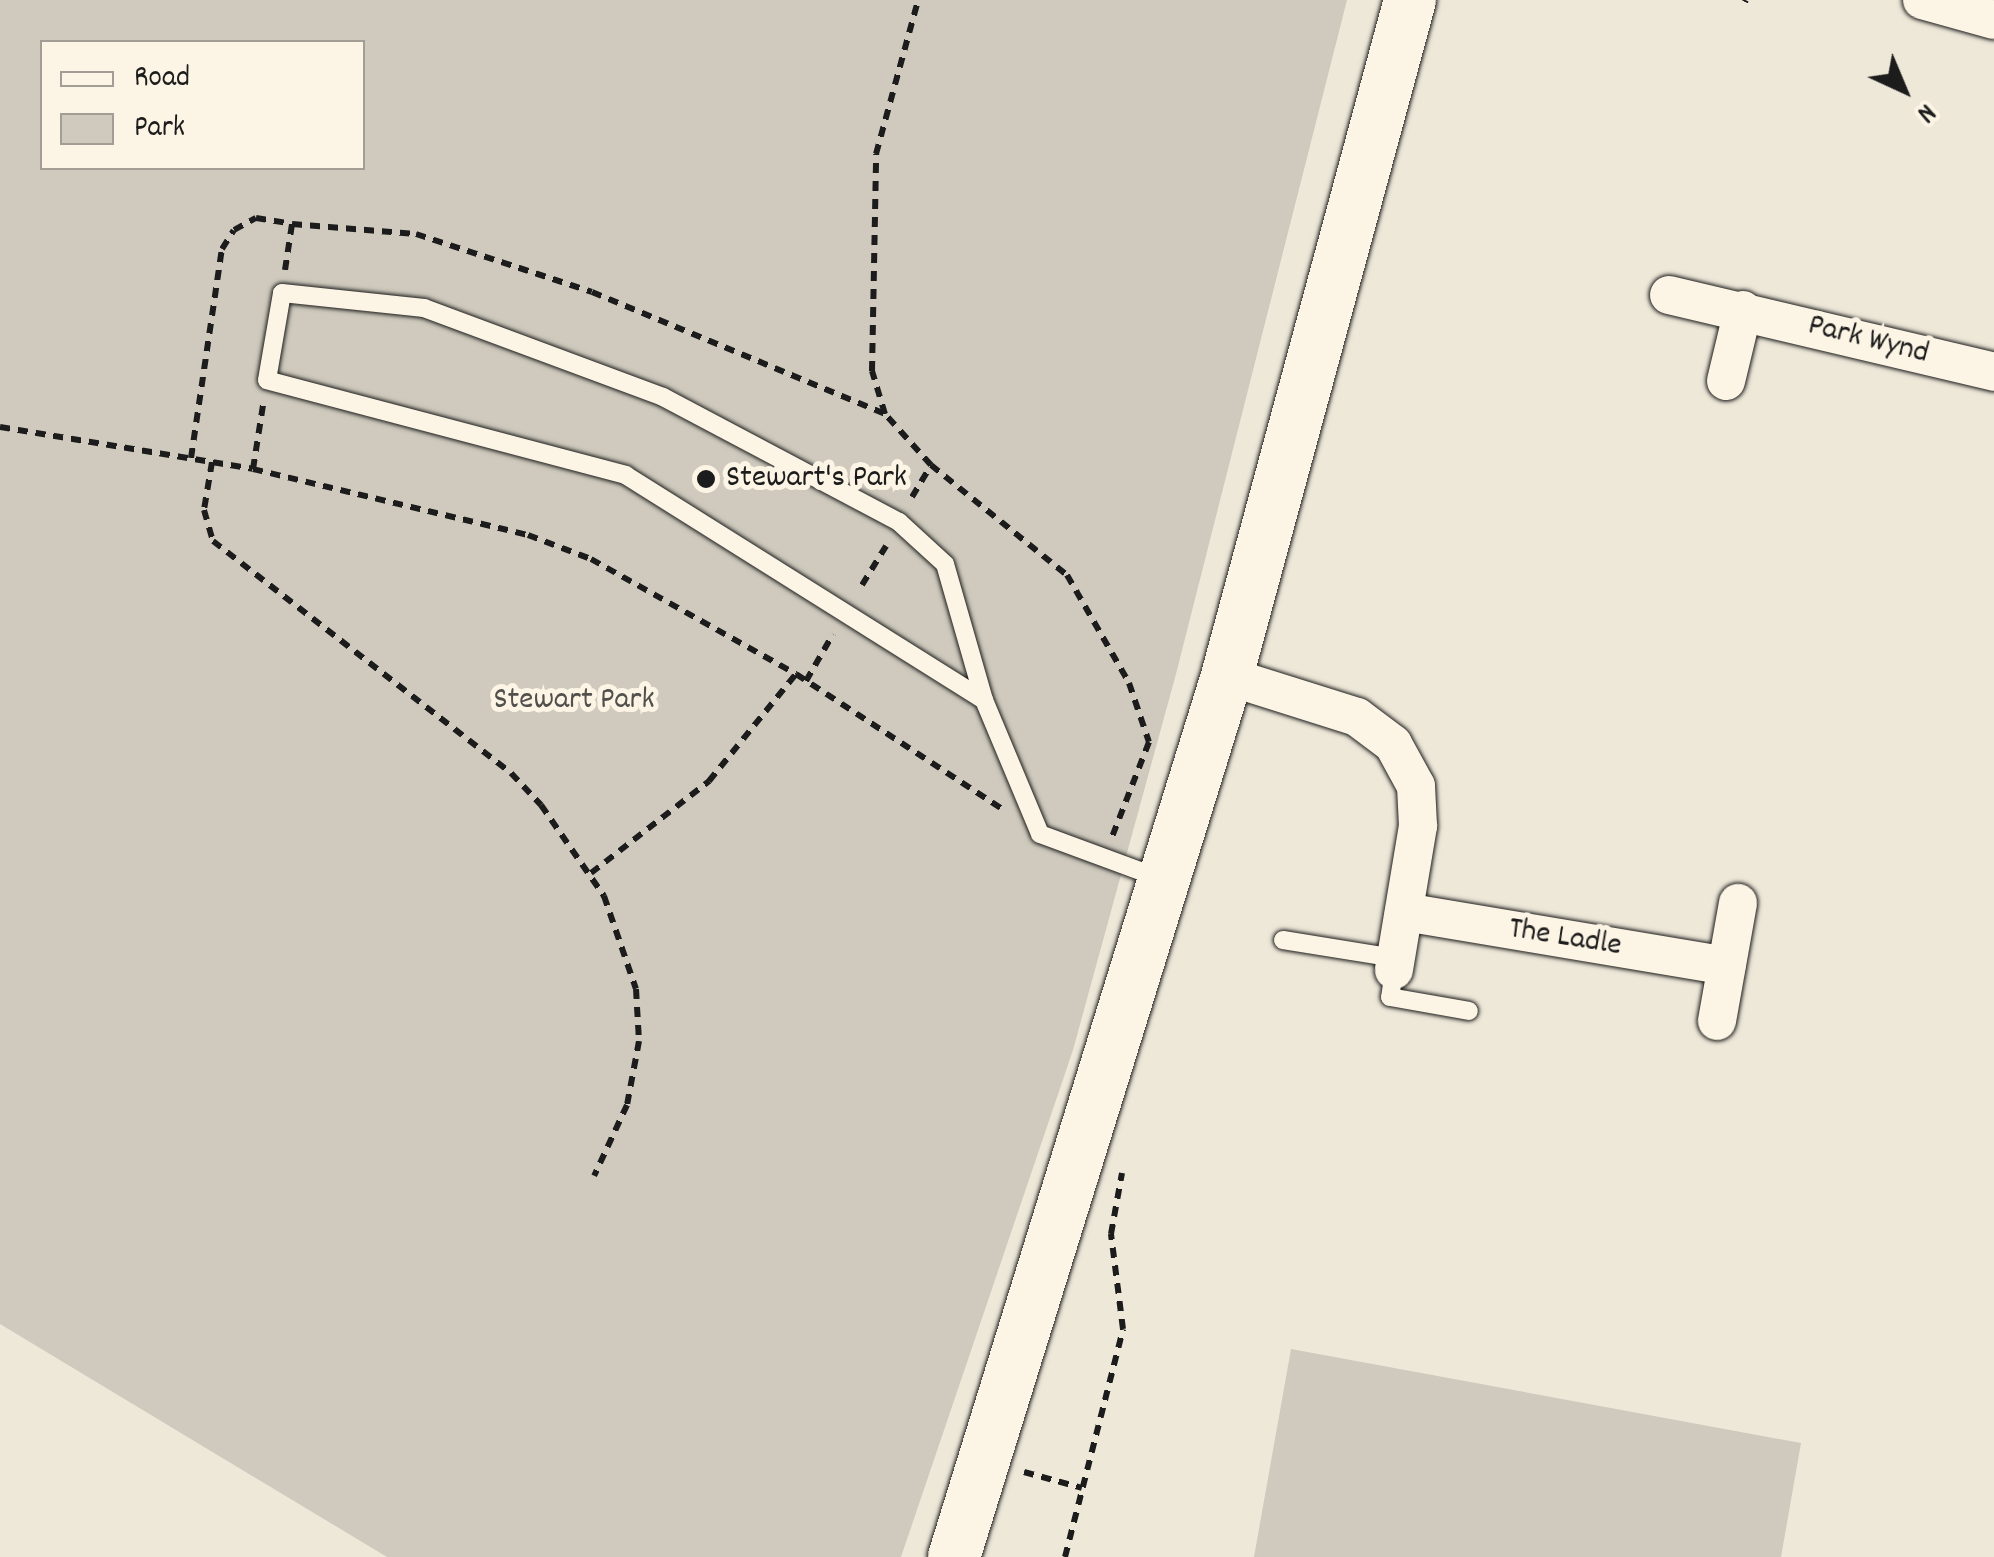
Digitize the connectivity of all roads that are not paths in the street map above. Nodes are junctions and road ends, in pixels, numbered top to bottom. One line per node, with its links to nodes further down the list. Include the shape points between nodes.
1 (1410, 0): 8 (main road)
2 (1939, 2): 3 (street)
3 (1994, 20)
4 (1669, 295): 5 (street, Park Wynd)
5 (1743, 310): 6 (street, Park Wynd); 7 (street)
6 (1994, 372)
7 (1726, 381)
8 (1227, 676): 10 (main road); 12 (street, via 1356,717 1393,744 1416,786 1418,826)
9 (984, 700): 9 (lane, via 626,475 267,380 282,293 424,308 663,398 899,522 945,564); 10 (lane, via 1040,834)
10 (1159, 878): 18 (main road, via 1131,991)
11 (1738, 903): 15 (street)
12 (1404, 912): 14 (street); 15 (street, The Ladle)
13 (1283, 940): 14 (lane)
14 (1395, 964): 16 (lane, via 1390,997)
15 (1727, 966): 17 (street)
16 (1469, 1011)
17 (1717, 1022)
18 (954, 1557)

